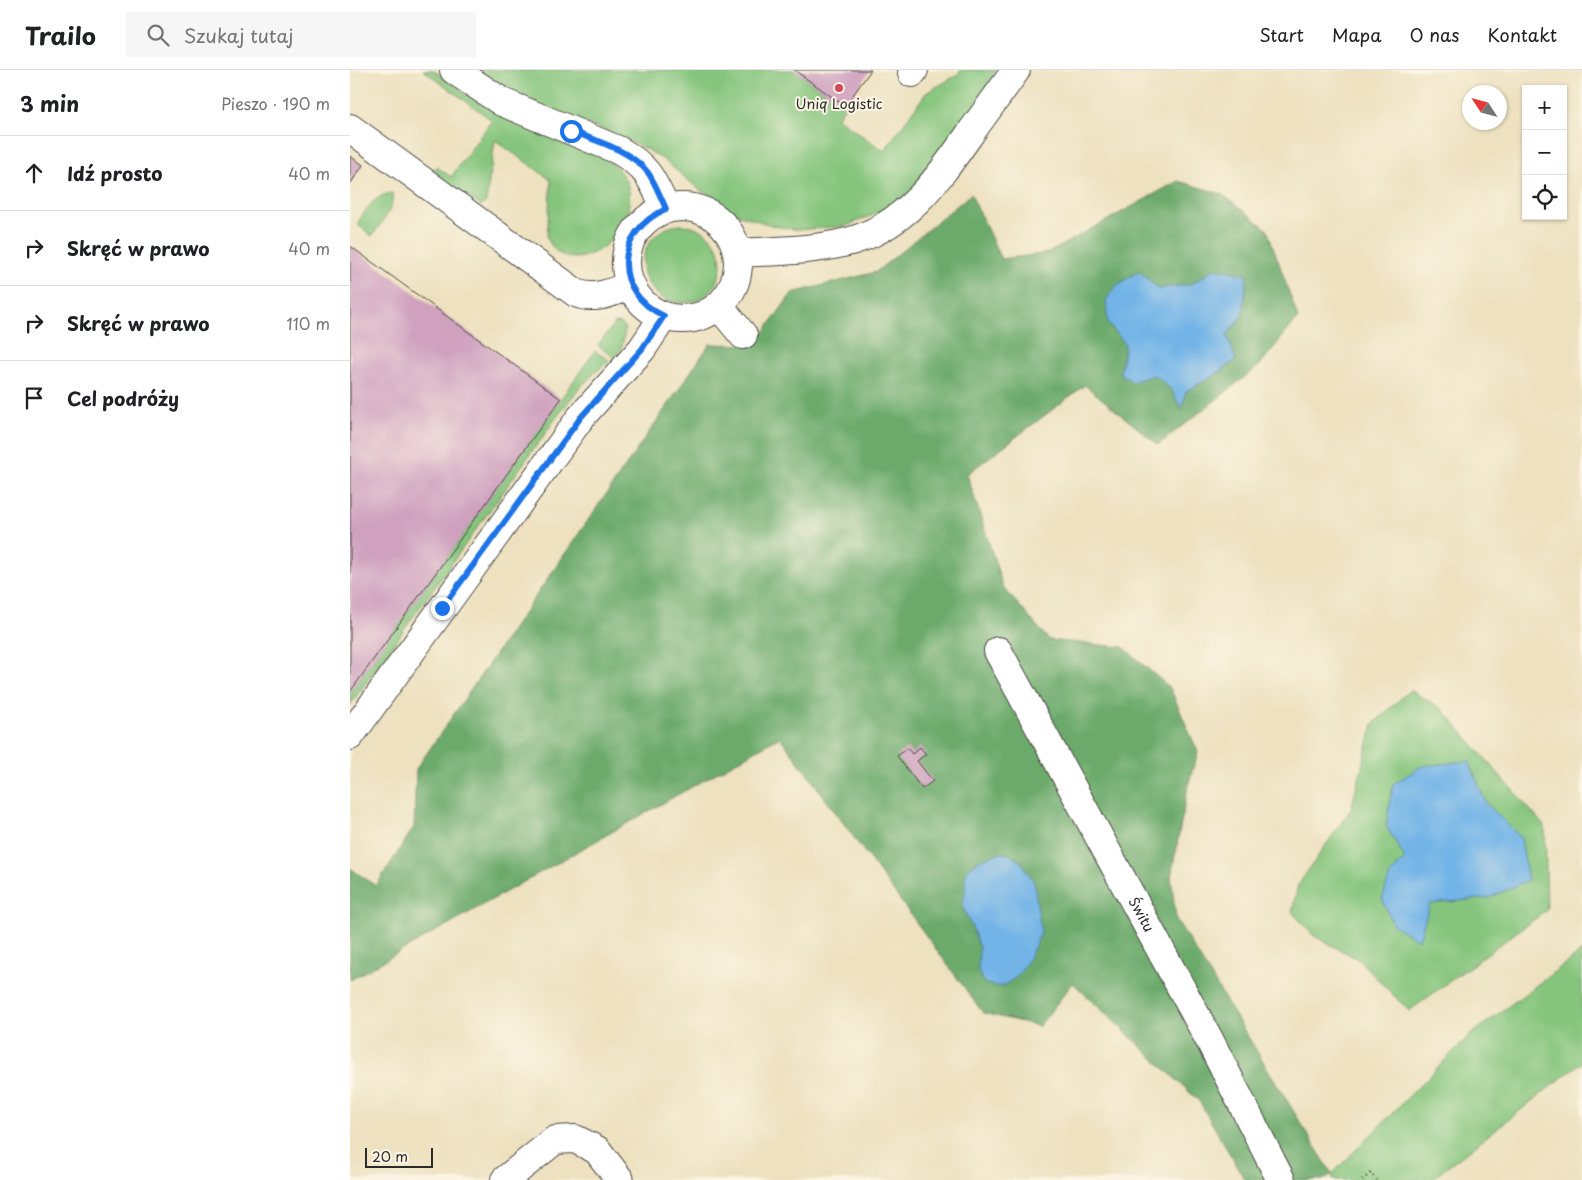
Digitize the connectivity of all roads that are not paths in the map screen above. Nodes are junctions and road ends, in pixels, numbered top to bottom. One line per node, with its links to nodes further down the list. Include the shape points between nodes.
1 (454, 70): 4 (street, via 502,102 631,158 648,172)
2 (1016, 70): 5 (street, via 927,192 894,220 873,233 848,242 799,250)
3 (350, 128): 6 (street, via 576,293 597,296)
4 (666, 209): 5 (street, via 689,207 712,215 728,231); 6 (street, via 645,221 631,240 626,262)
5 (738, 253): 7 (street, via 739,264 733,287)
6 (631, 285): 8 (street, via 644,304)
7 (719, 306): 8 (street, via 699,317 676,319); 9 (street)
8 (664, 316): 11 (street, via 642,349 581,417)
9 (743, 335)
10 (998, 651): 14 (street, Świtu)
11 (350, 736)
12 (505, 1180): 13 (street, via 555,1140 575,1139 597,1150)
13 (620, 1180)
14 (1281, 1180)

